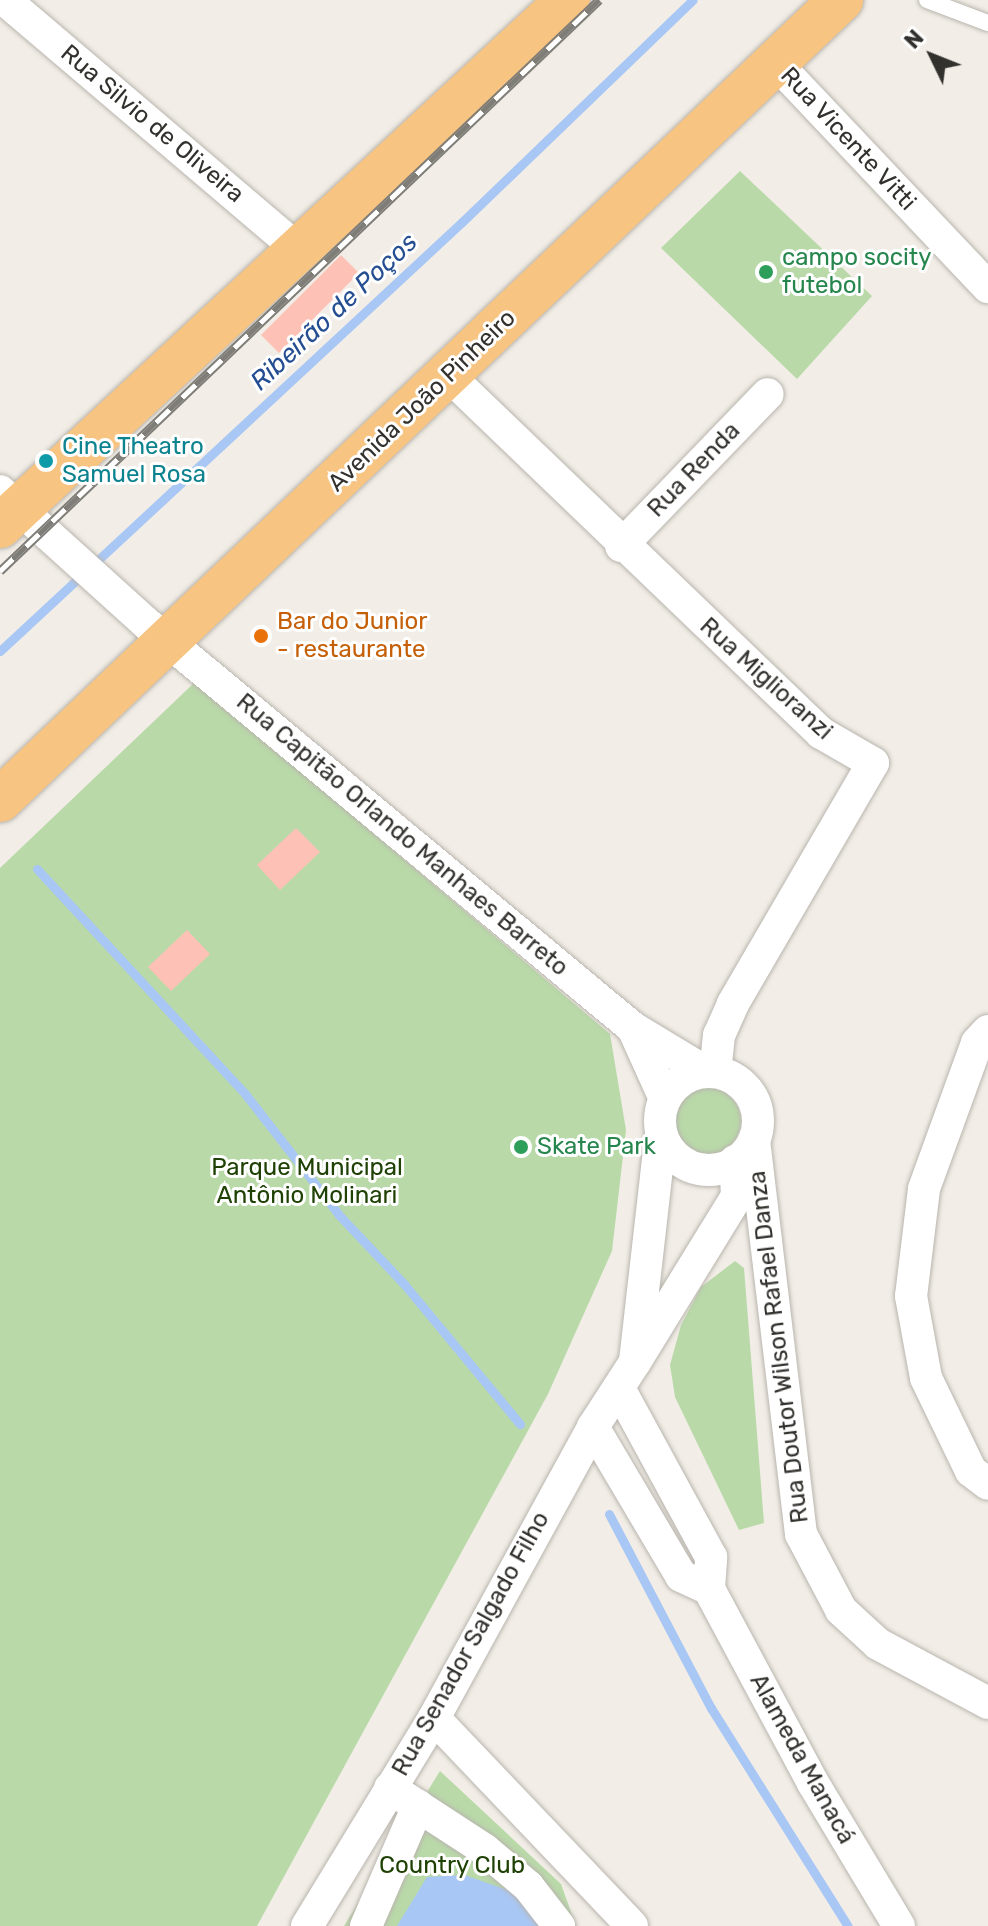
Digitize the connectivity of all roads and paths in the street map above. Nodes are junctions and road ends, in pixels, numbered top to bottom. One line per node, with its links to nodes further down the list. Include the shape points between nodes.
1 (5, 0): 7 (street, Rua Silvio de Oliveira)
2 (568, 0): 7 (main road)
3 (841, 0): 6 (main road, Avenida João Pinheiro)
4 (927, 0): 5 (lane)
5 (988, 23)
6 (775, 62): 8 (street, Rua Vicente Vitti); 9 (main road, Avenida João Pinheiro)
7 (298, 249): 11 (main road)
8 (988, 287)
9 (449, 376): 12 (street, Rua Miglioranzi); 13 (main road, Avenida João Pinheiro)
10 (768, 394): 12 (street, Rua Renda)
11 (7, 508): 13 (street, Rua Capitão Orlando Manhaes Barreto, via 64,545)
12 (621, 546): 17 (street, Rua Miglioranzi, via 821,733 873,763 733,1004)
13 (171, 641): 14 (main road, Avenida João Pinheiro); 15 (street, Rua Capitão Orlando Manhaes Barreto)
14 (0, 800)
15 (633, 1028): 17 (street, Rua Capitão Orlando Manhaes Barreto); 18 (street)
16 (988, 1031): 23 (street, via 977,1043 924,1189 911,1296 926,1378 971,1471)
17 (710, 1072): 18 (street, via 675,1085); 20 (street, via 729,1076 751,1096 757,1110)
18 (665, 1099): 19 (street)
19 (661, 1133): 20 (street, via 668,1147 691,1166 721,1168); 21 (street)
20 (744, 1150): 21 (street, Rua Senador Salgado Filho, via 737,1196); 25 (street, Rua Doutor Wilson Rafael Danza, via 801,1534 841,1610 878,1644)
21 (628, 1376): 22 (street, Rua Senador Salgado Filho); 24 (street, Alameda Manacá, via 711,1557)
22 (593, 1427): 24 (street, Alameda Manacá, via 681,1576); 26 (street, Rua Senador Salgado Filho)
23 (988, 1484)
24 (709, 1589): 33 (street, Alameda Manacá, via 813,1783)
25 (988, 1703)
26 (434, 1718): 27 (street, Rua Senador Salgado Filho); 32 (street)
27 (390, 1788): 28 (street); 29 (street, Rua Senador Salgado Filho)
28 (418, 1806): 30 (street); 31 (street, via 528,1886)
29 (307, 1926)
30 (366, 1926)
31 (559, 1926)
32 (632, 1926)
33 (899, 1926)

